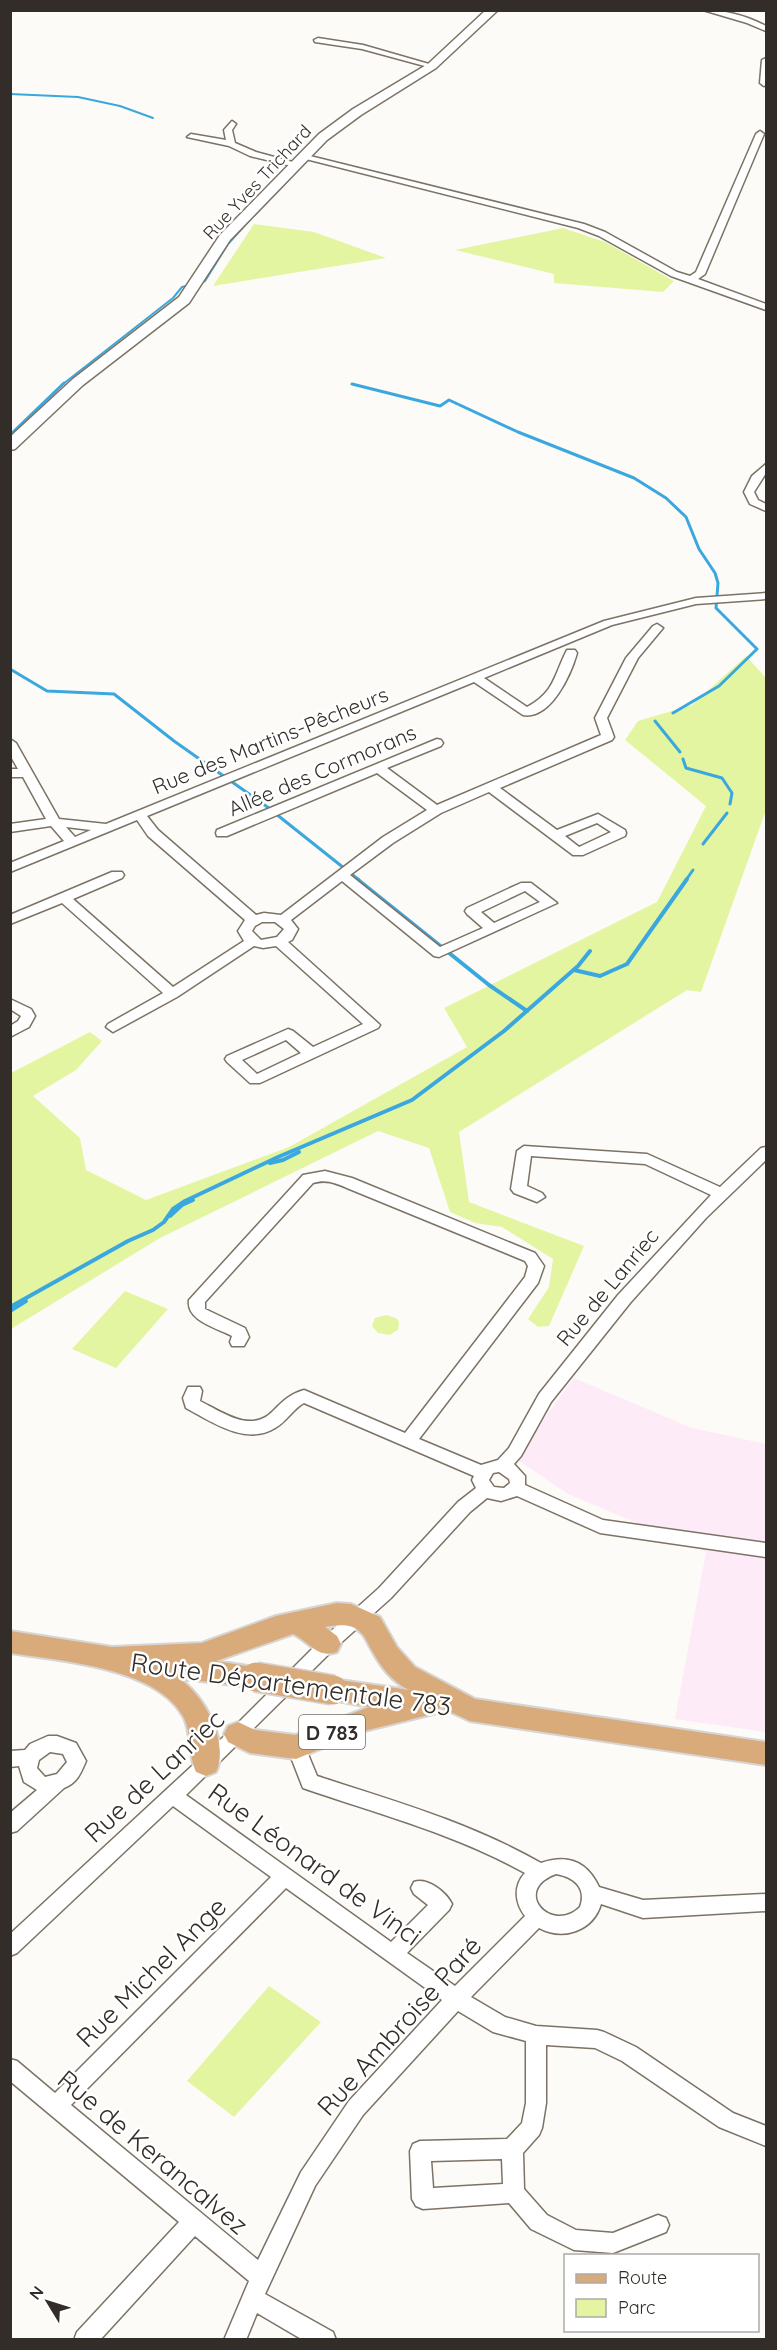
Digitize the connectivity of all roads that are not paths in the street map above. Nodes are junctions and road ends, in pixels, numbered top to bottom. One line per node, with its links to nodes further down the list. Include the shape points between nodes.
1 (493, 10): 6 (main road, Rue Yves Trichard)
2 (707, 10): 3 (street)
3 (766, 29)
4 (318, 40): 6 (street, via 363,47)
5 (766, 60): 7 (street)
6 (432, 66): 12 (main road, Rue Yves Trichard, via 338,125)
7 (764, 83)
8 (232, 124): 11 (street, via 228,130)
9 (760, 134): 13 (street, via 700,274)
10 (191, 137): 11 (street)
11 (231, 144): 12 (street, via 253,154)
12 (298, 160): 13 (street, via 580,226); 15 (main road, Rue Yves Trichard, via 225,238 184,300 78,382)
13 (691, 280): 14 (street)
14 (766, 307)
15 (10, 446)
16 (766, 467): 17 (street, via 749,492 754,501)
17 (766, 508)
18 (766, 596): 21 (street, Rue des Martins-Pêcheurs, via 696,601 651,611 608,623)
19 (657, 628): 27 (street, via 631,660 601,718 608,737)
20 (571, 653): 21 (street, via 555,692 543,705 527,712)
21 (475, 677): 29 (street, Rue des Martins-Pêcheurs)
22 (10, 743): 26 (street)
23 (437, 743): 24 (street, Allée des Cormorans)
24 (377, 767): 28 (street); 34 (street, Allée des Cormorans)
25 (10, 773): 26 (street)
26 (26, 773): 30 (street)
27 (491, 787): 28 (street); 35 (street)
28 (436, 810): 40 (street)
29 (140, 815): 33 (street, Rue des Martins-Pêcheurs); 43 (street, via 153,833)
30 (54, 822): 31 (street); 33 (street); 36 (street)
31 (40, 825): 32 (street); 37 (street)
32 (10, 828)
33 (108, 828): 36 (street, Rue des Martins-Pêcheurs)
34 (222, 833)
35 (555, 836)
36 (73, 843): 37 (street, Rue des Martins-Pêcheurs)
37 (57, 850): 38 (street, Rue des Martins-Pêcheurs)
38 (10, 868)
39 (117, 875): 41 (street)
40 (342, 875): 44 (street); 45 (street, via 439,953)
41 (64, 898): 42 (street); 48 (street)
42 (10, 920)
43 (254, 920): 44 (street); 46 (street, via 245,931)
44 (283, 920): 47 (street, via 291,929 287,938)
45 (492, 929): 45 (street, via 530,912 550,903 526,886 472,911)
46 (253, 941): 47 (street); 48 (street)
47 (279, 942): 52 (street, via 373,1025)
48 (172, 994): 50 (street)
49 (10, 1003): 51 (street, via 28,1016 24,1024)
50 (113, 1027)
51 (10, 1033)
52 (312, 1054): 52 (street, via 255,1080 232,1059 288,1034)
53 (766, 1152): 54 (street, Rue de Lanriec)
54 (722, 1194): 55 (street, via 647,1159 524,1151 519,1189); 59 (street, Rue de Lanriec, via 624,1299 546,1398)
55 (537, 1197)
56 (238, 1342): 58 (street, via 239,1332 199,1313 197,1300 308,1179 327,1174 530,1257 536,1266 532,1279)
57 (194, 1391): 58 (street, via 192,1404 238,1426 254,1429 271,1424 288,1404 304,1396)
58 (408, 1441): 60 (street)
59 (502, 1467): 60 (street, via 488,1468); 61 (street, via 515,1474)
60 (484, 1482): 61 (street, via 500,1495); 63 (street, Rue de Lanriec, via 385,1593)
61 (516, 1488): 62 (street, via 600,1526)
62 (766, 1550)
63 (358, 1617): 64 (main road, D 783, via 337,1614); 66 (street, Rue de Lanriec); 69 (main road, via 371,1625 405,1675)
64 (294, 1623): 66 (main road); 67 (main road, D 783, via 202,1654)
65 (10, 1642): 67 (main road, D 783)
66 (328, 1644): 70 (street, Rue de Lanriec)
67 (112, 1658): 68 (main road, Route Départementale 783 / D 783, bridge); 75 (main road, via 162,1680 188,1705 197,1717)
68 (427, 1705): 69 (main road, Route Départementale 783 / D 783); 71 (main road, D 783, via 357,1722)
69 (470, 1710): 72 (main road, D 783)
70 (238, 1734): 71 (main road, D 783, via 250,1742); 75 (street, Rue de Lanriec)
71 (296, 1747): 79 (street, via 310,1782 433,1822 500,1849)
72 (766, 1754)
73 (30, 1757): 74 (street); 76 (street, via 27,1769 34,1780 44,1785); 76 (street, via 48,1744 72,1751 77,1761 74,1772)
74 (10, 1758)
75 (206, 1764): 77 (street, Rue de Lanriec)
76 (57, 1784): 78 (street)
77 (171, 1796): 80 (street, Rue Léonard de Vinci); 85 (street, Rue de Lanriec)
78 (10, 1825)
79 (538, 1871): 82 (street, via 556,1866 573,1869 585,1879); 84 (street, via 530,1878 525,1894)
80 (286, 1875): 86 (street, Rue Léonard de Vinci); 90 (street, Rue Michel Ange)
81 (421, 1888): 86 (street, via 442,1904)
82 (592, 1893): 83 (street, via 643,1908); 84 (street, via 591,1907 576,1923 556,1926)
83 (766, 1902)
84 (536, 1918): 87 (street, Rue Ambroise Paré)
85 (10, 1947)
86 (392, 1954): 87 (street, Rue Léonard de Vinci)
87 (456, 1999): 88 (street, Rue Léonard de Vinci, via 500,2025); 96 (street, Rue Ambroise Paré, via 356,2108 308,2179)
88 (536, 2035): 91 (street, Rue Léonard de Vinci, via 597,2039 629,2054 726,2120); 92 (street, via 532,2128)
89 (10, 2068): 90 (street, Rue de Kerancalvez)
90 (55, 2107): 94 (street, Rue de Kerancalvez)
91 (766, 2136)
92 (512, 2149): 93 (street); 93 (street, via 420,2151 423,2199)
93 (514, 2193): 95 (street, via 539,2222 574,2240 613,2243)
94 (194, 2221): 96 (street, Rue de Kerancalvez); 98 (street)
95 (658, 2225)
96 (261, 2277): 97 (street, Rue Ambroise Paré)
97 (253, 2299): 99 (street, Rue Ambroise Paré); 100 (street)
98 (85, 2340)
99 (235, 2340)
100 (325, 2340)

